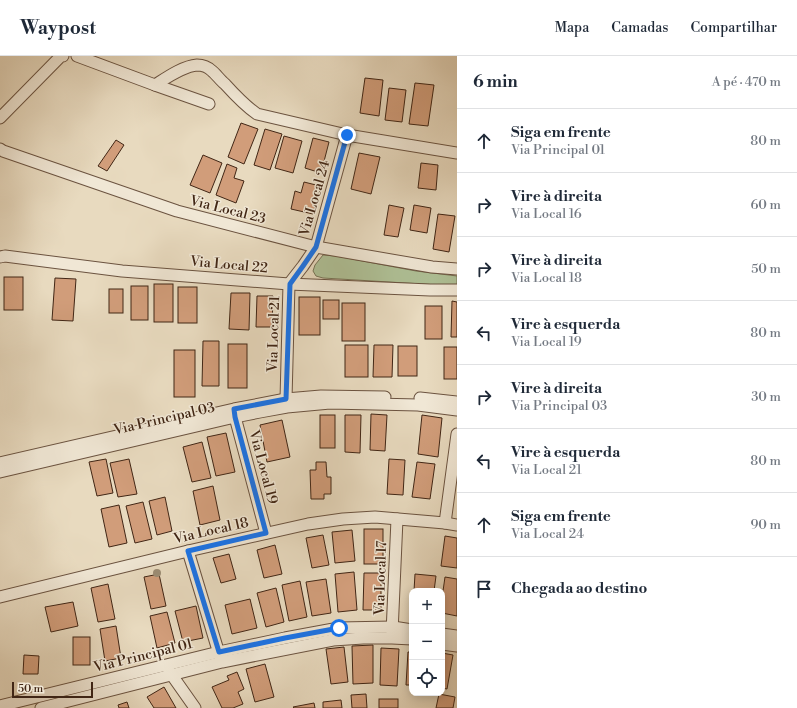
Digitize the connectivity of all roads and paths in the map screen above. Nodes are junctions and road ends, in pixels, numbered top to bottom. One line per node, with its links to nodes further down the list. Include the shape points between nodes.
1 (63, 56): 5 (street)
2 (77, 56): 3 (street)
3 (155, 85): 4 (street); 6 (street, via 188,68 204,66 212,70 236,97 257,114)
4 (209, 104)
5 (0, 118)
6 (347, 135): 8 (street); 9 (street, Via Local 24)
7 (0, 149): 9 (street, Via Local 23, via 176,211)
8 (457, 153)
9 (316, 247): 11 (street, Via Local 24); 12 (street, Via Local 23)
10 (0, 257): 13 (street, Via Local 22)
11 (303, 266): 13 (street, Via Local 21)
12 (457, 269)
13 (290, 284): 14 (street, Via Local 22); 16 (street, Via Local 21)
14 (457, 290)
15 (457, 402): 16 (street, Via Principal 03, via 418,398 321,396)
16 (286, 403): 17 (street, Via Principal 03, via 418,405); 18 (street, Via Principal 03, via 260,412)
17 (457, 410)
18 (234, 413): 20 (street, Via Principal 03); 21 (street, Via Principal 03); 25 (street, Via Local 19)
19 (457, 434): 23 (street)
20 (0, 462)
21 (0, 472)
22 (397, 519): 23 (street, Via Local 18); 25 (street, Via Local 18, via 343,519); 29 (street, Via Local 17)
23 (446, 523): 24 (street, Via Local 18)
24 (457, 525)
25 (266, 533): 26 (street, Via Local 18)
26 (188, 551): 27 (street, Via Local 18); 35 (street)
27 (0, 597)
28 (409, 630): 29 (street, Via Principal 01)
29 (392, 632): 32 (street, Via Principal 01); 35 (street, Via Principal 01)
30 (445, 634): 31 (street)
31 (457, 636)
32 (409, 638)
33 (445, 644): 34 (street)
34 (457, 646)
35 (220, 657): 36 (street, Via Principal 01)
36 (169, 670): 37 (street, Via Principal 01); 38 (street, Via Principal 01); 39 (street)
37 (0, 706)
38 (41, 708)
39 (195, 708)

